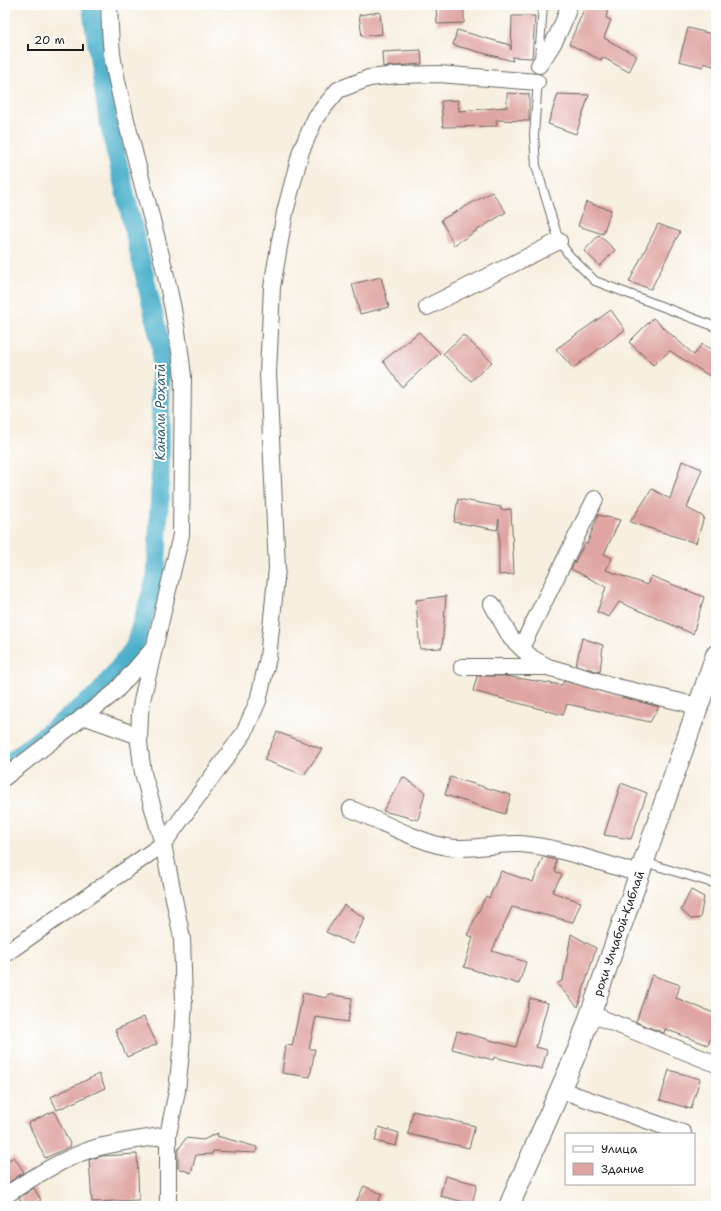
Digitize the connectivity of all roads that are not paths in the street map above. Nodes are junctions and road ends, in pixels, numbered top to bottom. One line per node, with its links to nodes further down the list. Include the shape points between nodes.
1 (109, 5): 11 (street, via 114,65 170,296 183,377 181,535)
2 (542, 5): 4 (lane)
3 (569, 5): 4 (street, via 552,47)
4 (539, 66): 5 (lane)
5 (537, 82): 6 (lane, via 534,135 536,166); 21 (street, via 439,74 369,78 338,90 316,117 301,151 285,212 272,287 268,373 277,568 268,658 258,701 244,733)
6 (559, 241): 7 (street); 8 (lane, via 595,281)
7 (427, 307)
8 (716, 327)
9 (595, 498): 12 (street)
10 (492, 604): 12 (street, via 511,638)
11 (155, 647): 17 (street, via 114,693); 18 (street, via 141,708)
12 (521, 648): 15 (street)
13 (716, 655): 16 (street, роҳи Улҷабой-Қиблаӣ)
14 (462, 667): 15 (street)
15 (548, 667): 16 (street)
16 (698, 706): 22 (street, роҳи Улҷабой-Қиблаӣ)
17 (83, 716): 18 (street); 19 (street)
18 (139, 736): 21 (street, via 143,773)
19 (5, 777)
20 (351, 809): 22 (street, via 446,847 518,844 545,847)
21 (163, 844): 24 (street); 29 (street, via 182,938 184,1001 181,1052)
22 (642, 868): 23 (lane); 25 (street, роҳи Улҷабой-Қиблаӣ)
23 (716, 884)
24 (5, 954)
25 (591, 1014): 26 (street); 27 (street, роҳи Улҷабой-Қиблаӣ)
26 (716, 1064)
27 (561, 1090): 28 (street); 32 (street, роҳи Улҷабой-Қиблаӣ)
28 (683, 1133)
29 (168, 1135): 30 (street, via 91,1150 60,1163); 31 (street)
30 (5, 1196)
31 (168, 1206)
32 (509, 1206)

